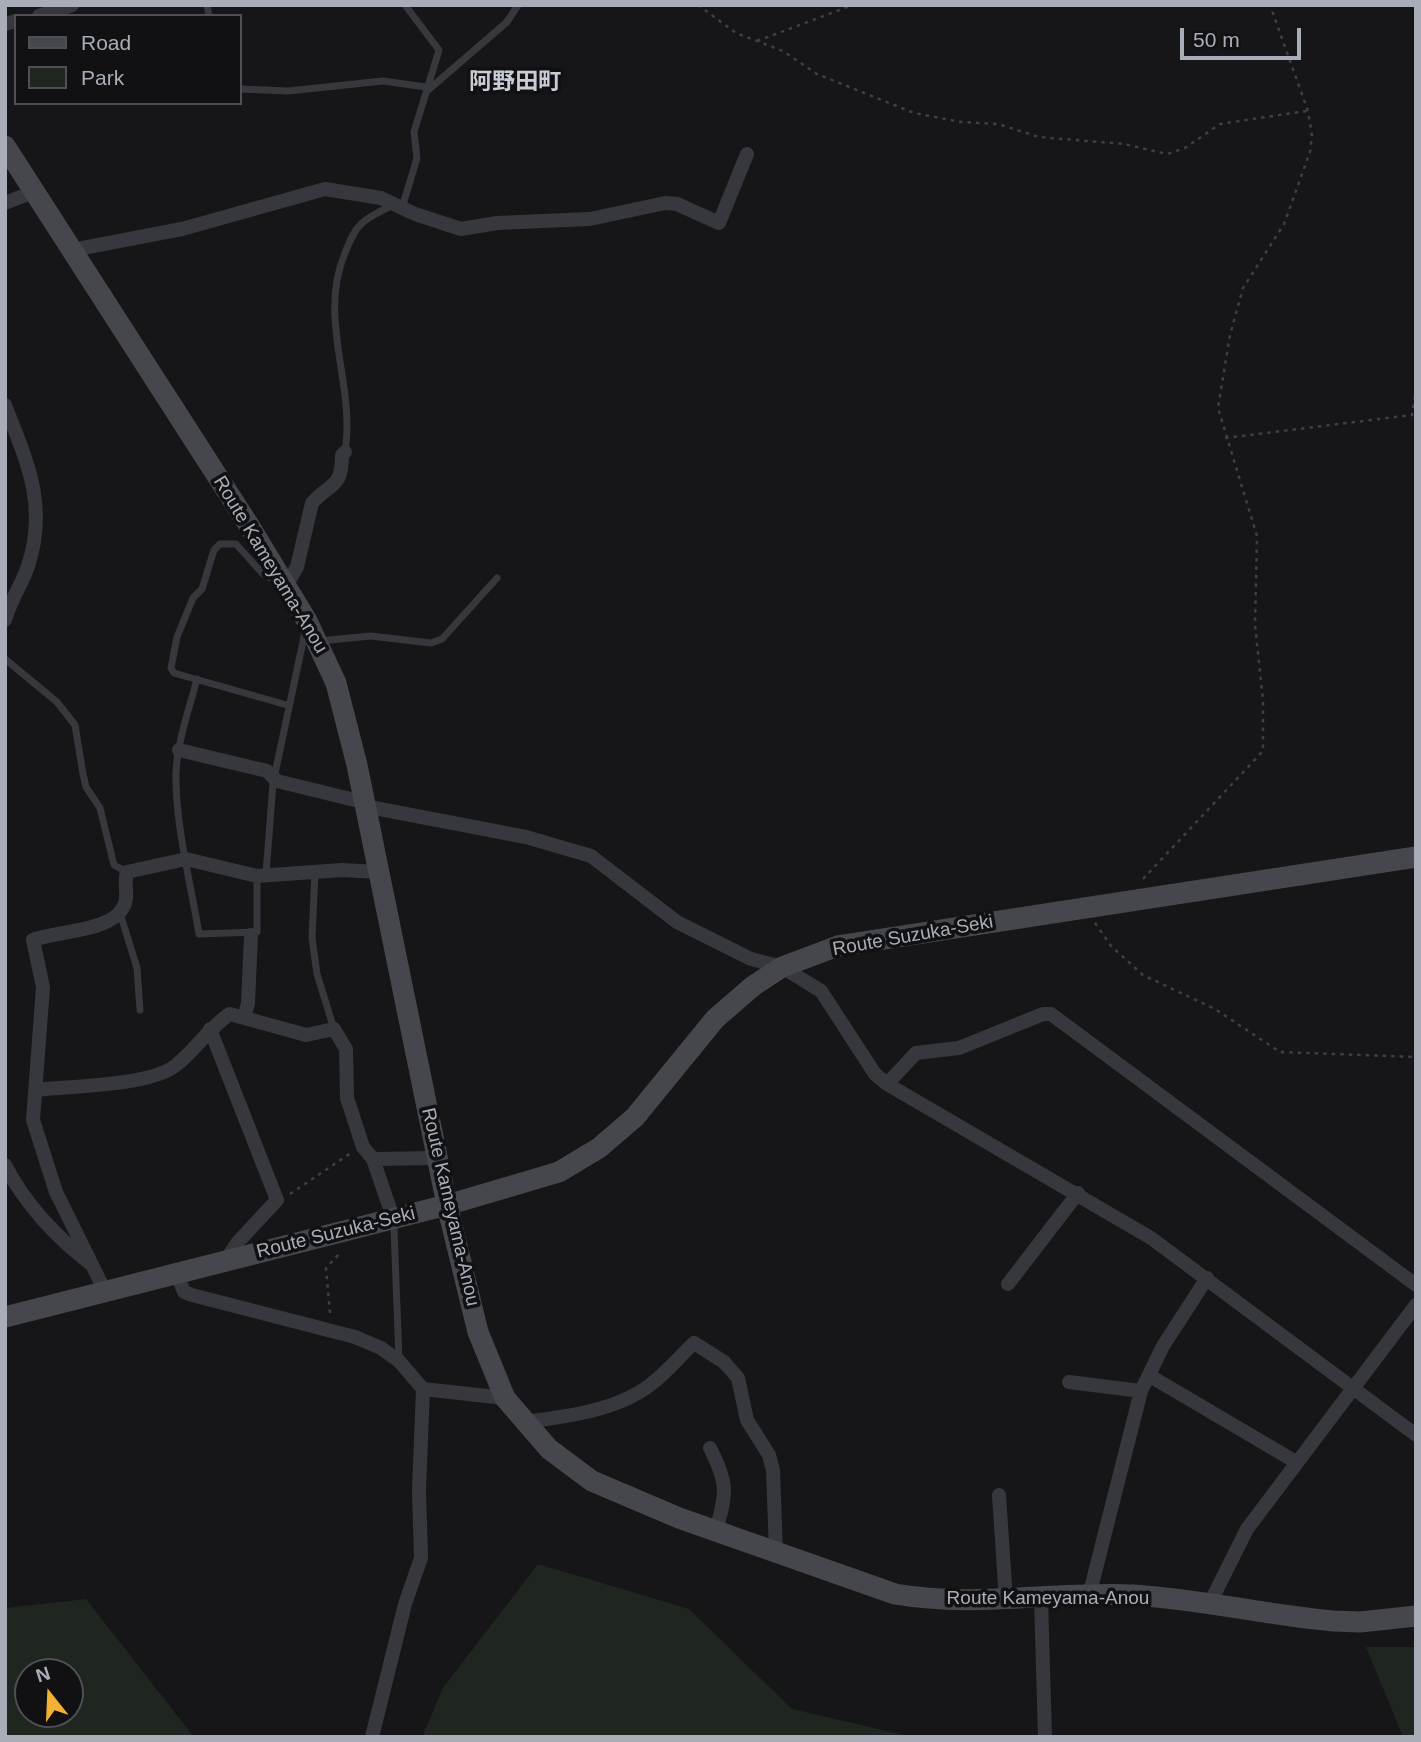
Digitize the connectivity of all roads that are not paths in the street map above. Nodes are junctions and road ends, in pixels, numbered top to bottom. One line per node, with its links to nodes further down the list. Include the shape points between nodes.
1 (72, 5): 4 (street)
2 (405, 5): 6 (lane, via 439,50)
3 (518, 5): 6 (lane, via 507,22)
4 (45, 14)
5 (242, 89): 6 (lane, via 288,91 383,81)
6 (426, 89): 11 (lane, via 414,132 417,158)
7 (5, 146): 9 (main road, Route Kameyama-Anou)
8 (747, 154): 11 (street, via 719,223 665,203 590,219 461,229)
9 (33, 192): 10 (street); 12 (main road, Route Kameyama-Anou)
10 (5, 203)
11 (398, 206): 12 (street, via 363,194 325,189 182,229); 14 (lane, via 360,225 339,271 334,324)
12 (72, 250): 16 (main road, Route Kameyama-Anou)
13 (5, 405): 17 (street, via 34,480 37,501 28,567)
14 (345, 452): 16 (street, via 336,484 312,503 297,567)
15 (497, 578): 19 (lane, via 442,639 431,643 371,636)
16 (286, 586): 18 (main road, Route Kameyama-Anou); 21 (lane, via 263,574 236,544 220,544 214,550 202,589 193,598 177,638 171,668)
17 (5, 620)
18 (307, 621): 19 (main road, Route Kameyama-Anou); 22 (lane, via 293,699)
19 (318, 641): 25 (main road, Route Kameyama-Anou, via 344,710)
20 (5, 659): 28 (lane, via 69,714 79,737 86,787 97,799 114,865)
21 (197, 679): 22 (lane); 23 (lane)
22 (287, 705): 24 (lane)
23 (178, 750): 24 (street, via 267,771); 27 (lane, via 176,776)
24 (274, 778): 25 (street); 31 (lane)
25 (364, 804): 30 (main road, Route Kameyama-Anou); 34 (street, via 526,837 592,856 677,922 739,954)
26 (1416, 857): 34 (main road, Route Suzuka-Seki, via 838,946)
27 (186, 859): 28 (street); 31 (street); 33 (lane, via 199,934)
28 (127, 872): 32 (street, via 126,900)
29 (315, 872): 30 (street); 31 (street); 38 (lane, via 317,974)
30 (379, 872): 41 (main road, Route Kameyama-Anou)
31 (261, 875): 33 (lane, via 257,932)
32 (120, 913): 35 (lane, via 137,968); 40 (street, via 95,927 33,940 43,987)
33 (251, 935): 36 (street)
34 (782, 967): 39 (street, via 821,991 875,1074); 45 (main road, Route Suzuka-Seki, via 715,1019 635,1117 599,1148 559,1172)
35 (140, 1010)
36 (244, 1018): 37 (street, via 230,1014); 38 (street, via 306,1035)
37 (210, 1029): 40 (street, via 177,1065 159,1077); 48 (street, via 277,1200)
38 (334, 1029): 42 (street, via 346,1049 347,1098 363,1147)
39 (887, 1084): 44 (street); 53 (street, via 916,1053 959,1048 1051,1014)
40 (36, 1090): 49 (street, via 33,1120 40,1149)
41 (438, 1158): 42 (street); 45 (main road, Route Kameyama-Anou)
42 (373, 1159): 46 (street)
43 (5, 1165): 49 (street, via 54,1232)
44 (1078, 1193): 51 (street); 52 (street)
45 (447, 1205): 48 (main road, Route Suzuka-Seki); 63 (main road, Route Kameyama-Anou, via 478,1332)
46 (389, 1206)
47 (394, 1229): 57 (lane)
48 (226, 1260): 50 (main road, Route Suzuka-Seki)
49 (93, 1265): 54 (street)
50 (176, 1272): 54 (main road, Route Suzuka-Seki); 57 (street, via 184,1292 331,1331 381,1348)
51 (1207, 1278): 58 (street, via 1163,1346); 61 (street)
52 (1008, 1284)
53 (1416, 1285)
54 (106, 1291): 56 (main road, Route Suzuka-Seki)
55 (1416, 1305): 61 (street)
56 (5, 1317)
57 (399, 1361): 60 (street)
58 (1150, 1376): 62 (street); 67 (street)
59 (1069, 1382): 62 (street)
60 (424, 1389): 63 (street); 76 (street, via 421,1558)
61 (1352, 1390): 65 (street); 67 (street)
62 (1141, 1391): 71 (street)
63 (505, 1398): 64 (main road, Route Kameyama-Anou)
64 (524, 1422): 69 (main road, Route Kameyama-Anou, via 549,1449 592,1481); 70 (street, via 572,1415 632,1395 694,1343 724,1362 738,1378 747,1420 769,1455)
65 (1416, 1435)
66 (710, 1448): 69 (street, via 727,1493)
67 (1296, 1462): 74 (street, via 1247,1528)
68 (999, 1495): 73 (street)
69 (716, 1530): 70 (main road, Route Kameyama-Anou)
70 (776, 1553): 73 (main road, Route Kameyama-Anou, via 895,1594 949,1601)
71 (1089, 1596): 72 (main road, Route Kameyama-Anou); 74 (main road, Route Kameyama-Anou, via 1133,1595)
72 (1041, 1598): 73 (main road, Route Kameyama-Anou); 77 (street)
73 (1006, 1600)
74 (1209, 1605): 75 (main road, Route Kameyama-Anou, via 1333,1621)
75 (1416, 1616)
76 (372, 1737)
77 (1045, 1737)

